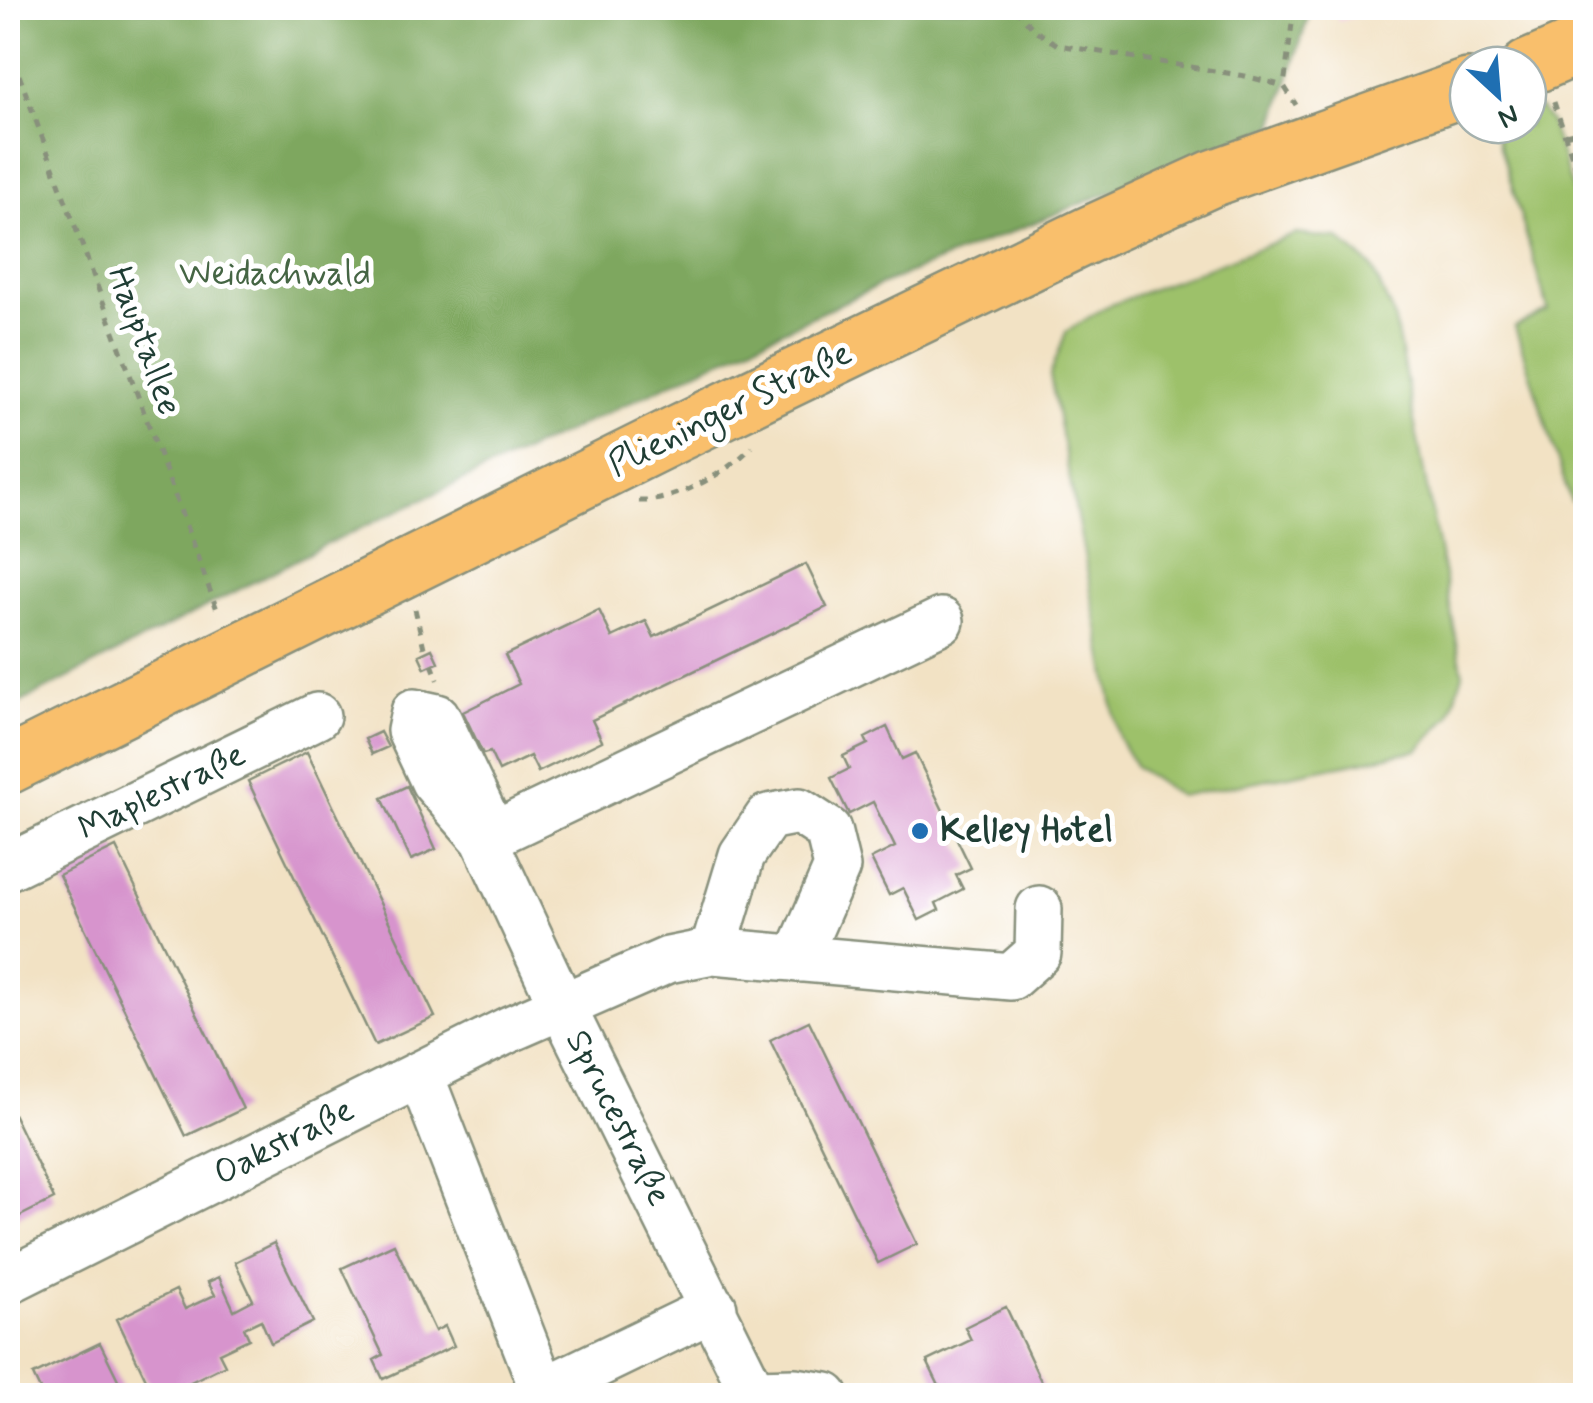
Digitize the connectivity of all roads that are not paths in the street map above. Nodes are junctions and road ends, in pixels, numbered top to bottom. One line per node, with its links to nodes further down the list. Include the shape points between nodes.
1 (1448, 94): 4 (main road, Plieninger Straße, via 1210,179 1090,234)
2 (941, 622): 9 (street, Sprucestraße, via 484,840)
3 (317, 716): 5 (street, Maplestraße)
4 (8, 766)
5 (8, 867)
6 (1038, 909): 8 (street, Oakstraße, via 1038,953 1012,977)
7 (713, 951): 8 (street, Oakstraße); 8 (street, via 742,855 768,817 800,811 828,830 837,867); 9 (street, Oakstraße, via 668,960)
8 (797, 959)
9 (562, 1006): 10 (street, Oakstraße); 12 (street, Sprucestraße)
10 (420, 1074): 11 (street, Oakstraße); 13 (street)
11 (8, 1281)
12 (714, 1308): 13 (street); 14 (street, Sprucestraße)
13 (537, 1393)
14 (754, 1394): 15 (street)
15 (826, 1396)

